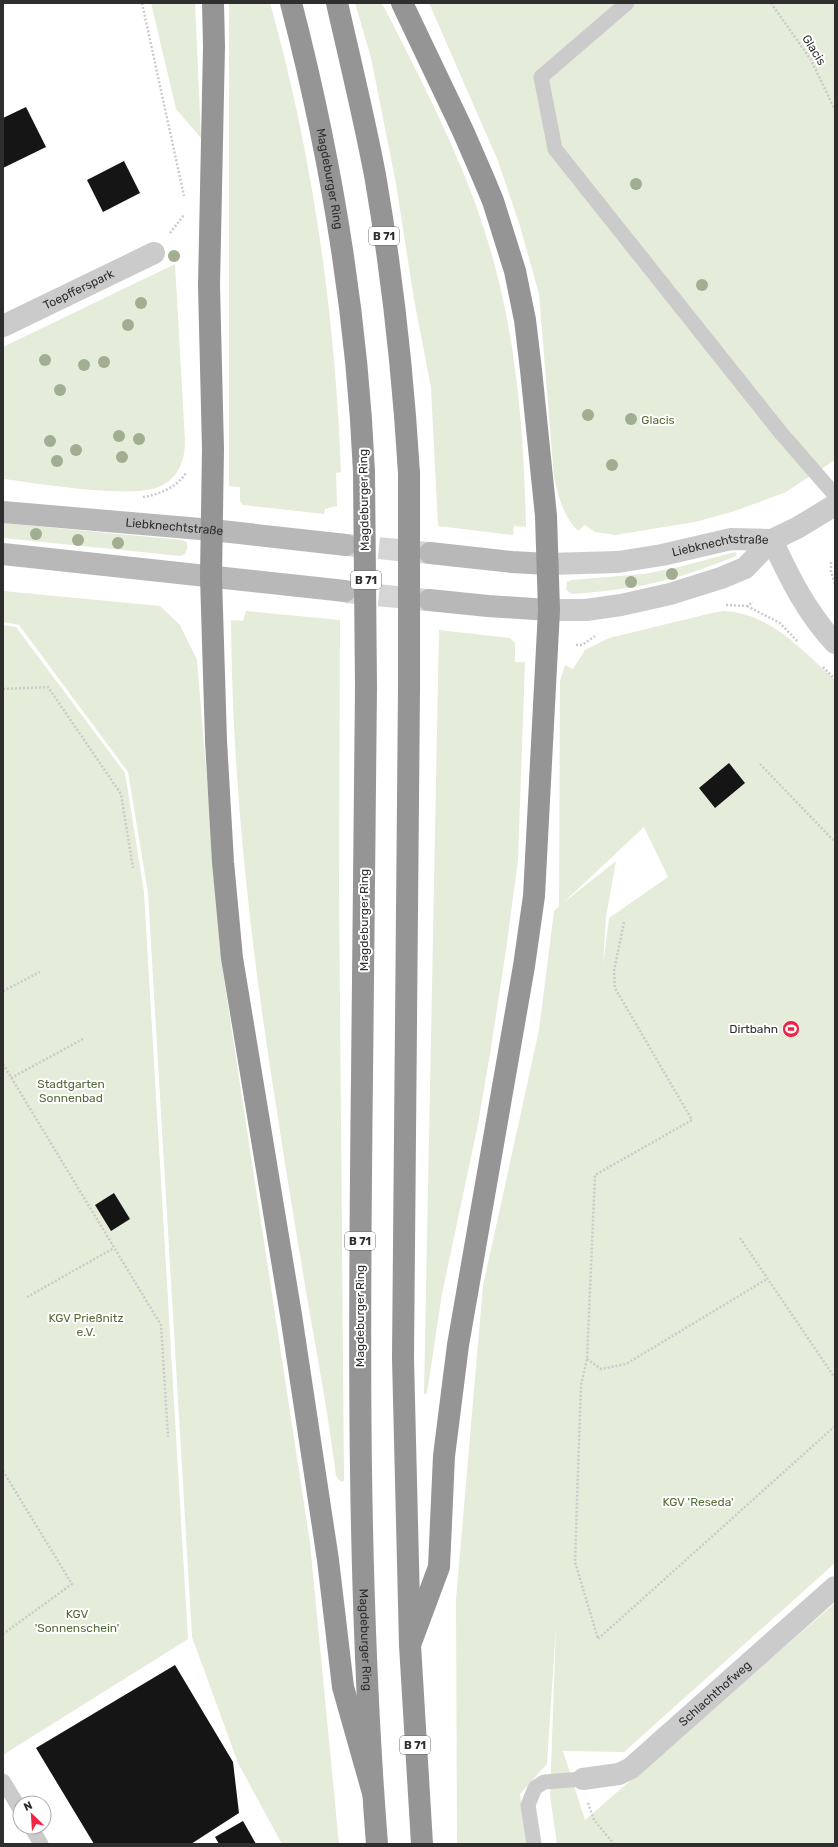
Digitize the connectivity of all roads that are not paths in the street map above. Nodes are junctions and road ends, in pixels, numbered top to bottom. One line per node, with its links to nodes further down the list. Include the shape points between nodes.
1 (213, 3): 11 (highway, via 209,285)
2 (291, 3): 26 (highway, Magdeburger Ring / B 71, bridge, via 319,115 341,234 359,377 364,472 366,688 360,1282 362,1536)
3 (337, 3): 23 (highway, B 71, bridge, via 375,175 395,315 409,473 403,1358)
4 (402, 3): 16 (highway, via 483,177 515,271 525,320 532,377 546,516)
5 (627, 3): 8 (lane, via 541,77 555,149 781,433)
6 (154, 253): 7 (street, Toepfferspark)
7 (3, 326)
8 (835, 495)
9 (835, 505): 12 (street)
10 (3, 512): 11 (main road, Liebknechtstraße)
11 (212, 530): 13 (main road, Liebknechtstraße); 17 (highway)
12 (772, 540): 16 (street, Liebknechtstraße, via 731,539 618,562); 20 (street, Liebknechtstraße, via 745,568 690,588 621,605 586,610); 21 (street, via 792,583 823,630)
13 (346, 545)
14 (430, 553): 16 (main road, Liebknechtstraße)
15 (3, 554): 17 (main road)
16 (548, 564): 20 (highway)
17 (211, 577): 18 (main road); 26 (highway, via 216,749 232,958 291,1315 328,1560 343,1687)
18 (345, 592)
19 (430, 600): 20 (main road, Liebknechtstraße)
20 (549, 610): 23 (highway, via 534,896 523,974 458,1345 444,1456 439,1567)
21 (835, 643)
22 (835, 1587): 24 (street, Schlachthofweg, via 631,1768 613,1775)
23 (410, 1645): 31 (highway, B 71)
24 (583, 1779): 32 (lane, via 544,1782 534,1788 528,1805)
25 (3, 1781): 27 (lane)
26 (373, 1793): 30 (highway, Magdeburger Ring / B 71)
27 (12, 1796)
28 (36, 1835): 29 (lane)
29 (41, 1844)
30 (377, 1844)
31 (422, 1844)
32 (534, 1844)

